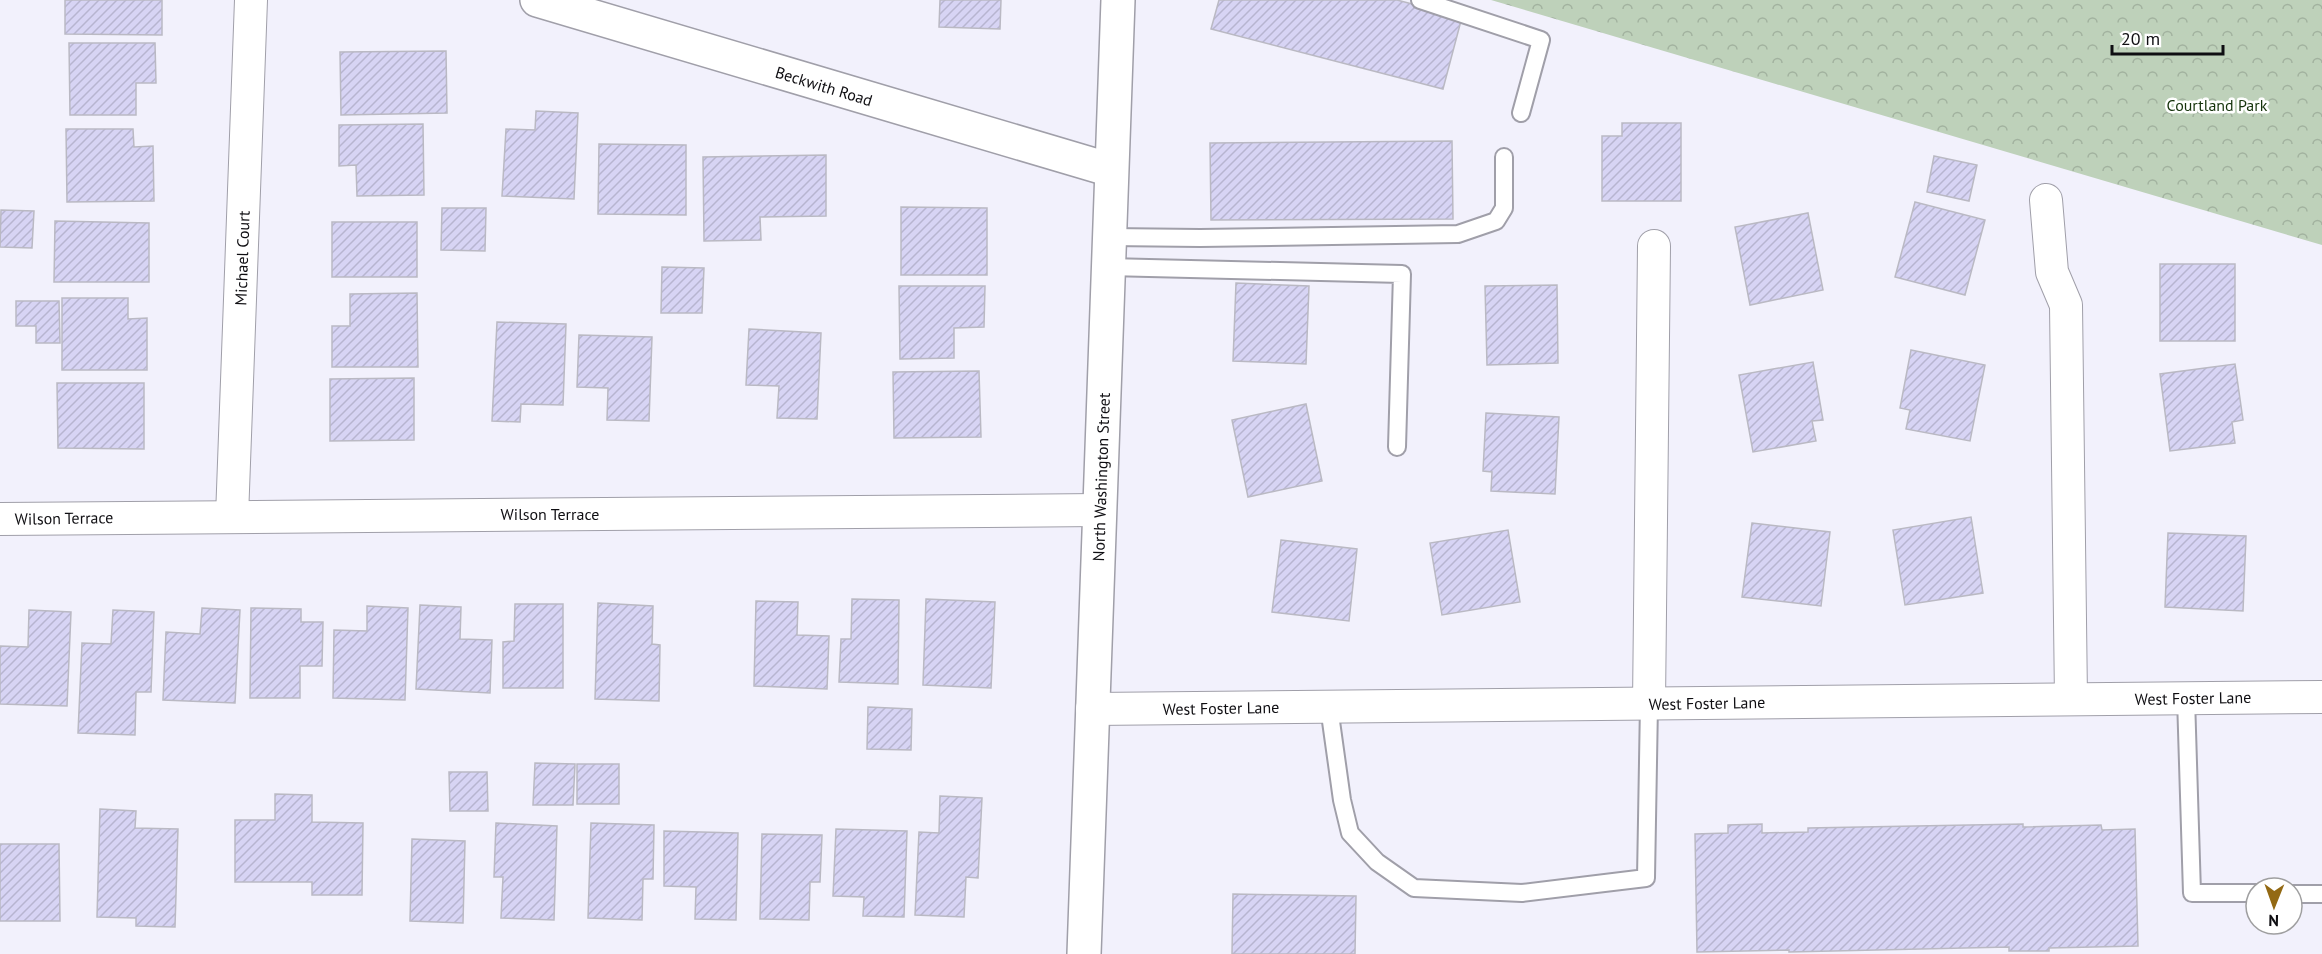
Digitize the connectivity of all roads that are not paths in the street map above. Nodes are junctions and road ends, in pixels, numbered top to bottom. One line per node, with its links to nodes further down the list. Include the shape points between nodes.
1 (251, 0): 13 (street, Michael Court)
2 (537, 0): 7 (street, Beckwith Road)
3 (1118, 0): 7 (street, North Washington Street)
4 (1420, 0): 5 (lane, via 1540,40)
5 (1521, 113)
6 (1504, 157): 10 (lane, via 1504,208 1496,221 1458,234 1200,238)
7 (1111, 170): 10 (street, North Washington Street)
8 (2046, 200): 17 (street, via 2052,272 2066,305)
9 (1654, 246): 18 (street)
10 (1109, 252): 11 (lane, via 1402,274); 12 (street, North Washington Street)
11 (1397, 447)
12 (1099, 510): 13 (street, Wilson Terrace); 20 (street, North Washington Street)
13 (232, 517): 14 (street, Wilson Terrace)
14 (0, 519)
15 (2322, 697): 16 (street, West Foster Lane)
16 (2186, 698): 17 (street, West Foster Lane); 21 (lane, via 2192,892)
17 (2072, 699): 18 (street, West Foster Lane)
18 (1649, 704): 19 (street, West Foster Lane); 19 (lane, via 1646,878 1522,893 1414,888 1377,862 1350,833)
19 (1329, 707): 20 (street, West Foster Lane)
20 (1092, 709): 24 (street, North Washington Street)
21 (2244, 893)
22 (2304, 894): 23 (lane)
23 (2322, 894)
24 (1083, 954)

